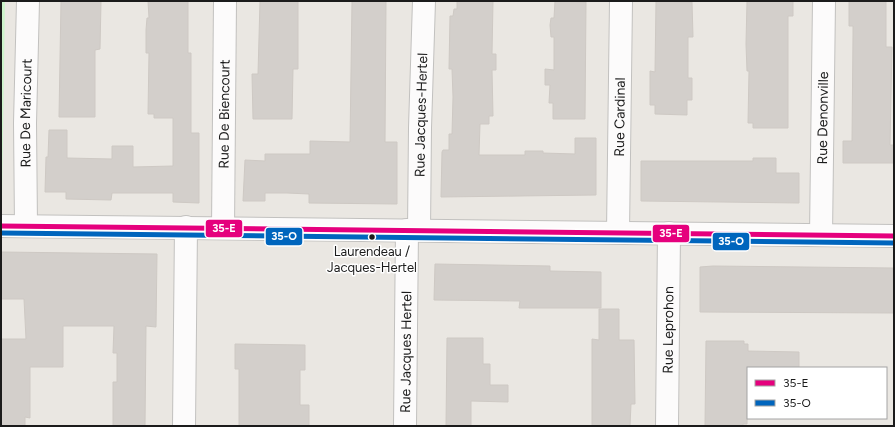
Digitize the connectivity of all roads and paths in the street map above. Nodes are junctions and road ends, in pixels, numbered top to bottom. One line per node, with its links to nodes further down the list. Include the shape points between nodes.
1 (28, 1): 7 (street, Rue De Maricourt)
2 (225, 1): 9 (street, Rue De Biencourt)
3 (424, 1): 10 (street, Rue Jacques-Hertel, via 420,128)
4 (621, 1): 11 (street, Rue Cardinal)
5 (824, 1): 13 (street, Rue Denonville)
6 (1, 226): 7 (street)
7 (26, 226): 8 (street)
8 (186, 227): 9 (street); 15 (street)
9 (223, 228): 10 (street)
10 (413, 230): 11 (street); 16 (street, Rue Jacques Hertel)
11 (618, 232): 12 (street)
12 (669, 233): 13 (street); 17 (street, Rue Leprohon)
13 (821, 235): 14 (street)
14 (894, 236)
15 (184, 426)
16 (405, 426)
17 (667, 426)

